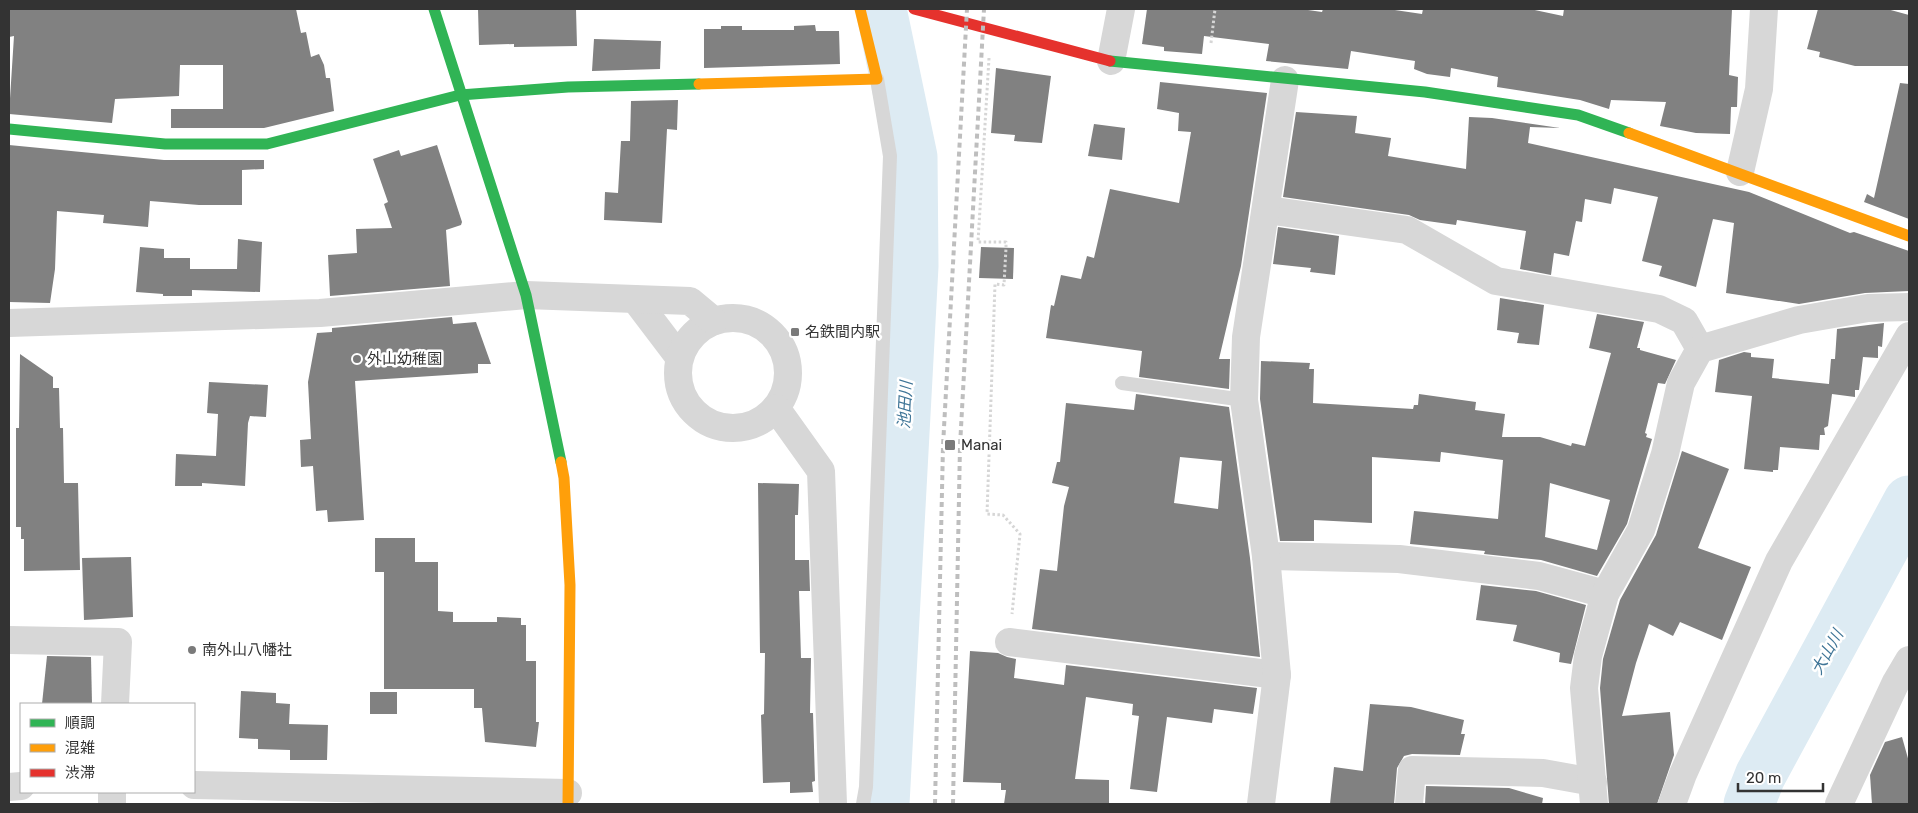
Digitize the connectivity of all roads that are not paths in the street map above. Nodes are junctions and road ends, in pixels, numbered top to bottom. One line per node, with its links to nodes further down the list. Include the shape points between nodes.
1 (434, 9): 9 (street)
2 (860, 9): 7 (street)
3 (914, 9): 6 (street)
4 (1121, 9): 6 (street)
5 (1764, 9): 11 (street, via 1759,89)
6 (1111, 61): 8 (street)
7 (877, 79): 9 (street, via 568,87); 36 (lane, via 890,156)
8 (1286, 80): 11 (street, via 1425,92 1578,115); 12 (street)
9 (460, 95): 10 (street, via 267,144 165,144); 14 (street)
10 (9, 129)
11 (1740, 172): 13 (street)
12 (1267, 210): 20 (street, via 1406,230 1496,281 1659,309 1684,321); 23 (street, via 1246,337)
13 (1909, 236)
14 (526, 295): 15 (street); 18 (street, via 320,314); 34 (street, via 564,478 570,586)
15 (635, 299): 17 (street, via 690,301); 21 (street)
16 (1909, 307): 20 (street, via 1868,308 1799,320)
17 (714, 321): 21 (street, via 698,329 686,342); 24 (street, via 732,317 749,320 766,328 778,340 786,357 789,375 785,393)
18 (9, 323)
19 (1909, 336): 39 (street, via 1779,561)
20 (1700, 349): 26 (street, via 1681,383 1665,454 1640,530)
21 (679, 357): 24 (street, via 677,376 681,394 691,410 707,422 724,428 744,427 762,421)
22 (1122, 383): 23 (lane)
23 (1244, 400): 25 (street)
24 (776, 408): 35 (street, via 821,471)
25 (1266, 556): 26 (street, via 1399,559 1539,576); 30 (street)
26 (1605, 594): 33 (street, via 1588,656 1584,688)
27 (9, 640): 31 (street, via 118,642)
28 (1009, 642): 30 (street)
29 (1909, 660): 40 (street)
30 (1276, 675): 37 (street)
31 (116, 703)
32 (195, 785): 34 (street)
33 (1594, 793): 38 (street, via 1543,773 1412,770)
34 (568, 799)
35 (833, 804)
36 (863, 804)
37 (1261, 804)
38 (1409, 804)
39 (1672, 804)
40 (1839, 804)

